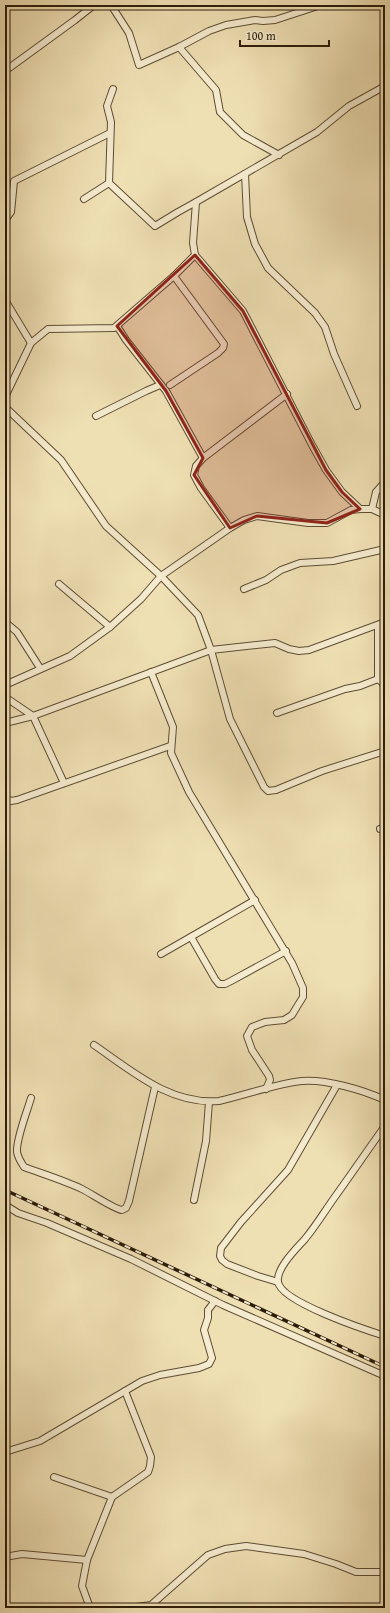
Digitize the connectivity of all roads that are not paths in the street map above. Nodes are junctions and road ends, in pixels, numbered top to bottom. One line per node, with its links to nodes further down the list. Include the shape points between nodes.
1 (94, 5): 5 (street)
2 (111, 5): 4 (street, via 129,34 139,65)
3 (321, 5): 4 (street, via 275,20 255,20 226,25)
4 (179, 47): 9 (street, via 216,90 220,112 242,135)
5 (5, 71)
6 (385, 86): 9 (street, via 349,106 317,132)
7 (113, 89): 8 (street, via 107,106 111,122)
8 (110, 133): 11 (street); 14 (street, via 14,181 11,212)
9 (279, 155): 10 (street)
10 (244, 174): 13 (street); 24 (street, via 247,217 255,244 268,268 325,327)
11 (109, 183): 12 (street); 13 (street, via 155,226)
12 (84, 198)
13 (196, 202): 15 (street, via 193,243)
14 (5, 220)
15 (195, 255): 16 (street); 22 (street, via 243,311)
16 (174, 276): 18 (street); 21 (street, via 224,344 218,353)
17 (5, 300): 19 (street)
18 (117, 326): 19 (street, via 48,329); 20 (street)
19 (31, 343): 23 (street)
20 (160, 385): 26 (street); 27 (street, via 166,391)
21 (170, 385)
22 (287, 394): 27 (street); 29 (street, via 326,470 342,492)
23 (5, 397): 25 (street)
24 (357, 406)
25 (5, 407): 34 (street, via 61,460 106,526)
26 (96, 416)
27 (202, 458): 32 (street, via 194,474)
28 (385, 482): 30 (street, via 376,492)
29 (360, 509): 30 (street); 32 (street, via 351,510 327,523 256,516)
30 (372, 509): 31 (street)
31 (385, 515)
32 (230, 528): 34 (street)
33 (385, 549): 36 (street, via 333,561 300,563)
34 (161, 576): 40 (street, via 141,599); 41 (street, via 198,615)
35 (59, 584): 40 (street)
36 (244, 589)
37 (5, 622): 42 (street, via 17,632)
38 (385, 622): 39 (street)
39 (378, 626): 41 (street, via 309,650 289,649 275,643); 44 (street)
40 (110, 627): 42 (street, via 70,656)
41 (211, 650): 43 (street); 52 (street, via 230,719 260,781 268,791)
42 (40, 668): 45 (street)
43 (151, 672): 49 (street); 51 (street, via 171,719 173,733)
44 (378, 679): 46 (street); 48 (street)
45 (5, 685)
46 (385, 685)
47 (5, 697): 49 (street)
48 (276, 713)
49 (33, 716): 50 (street); 53 (street)
50 (5, 723)
51 (170, 746): 53 (street); 55 (street, via 189,792)
52 (385, 751)
53 (64, 783): 54 (street, via 17,800)
54 (5, 798)
55 (255, 900): 56 (street); 57 (street)
56 (191, 937): 57 (street, via 219,984 231,982); 58 (street)
57 (286, 951): 62 (street, via 303,988 303,997 292,1015 284,1020 265,1022 252,1027 246,1036 252,1050 270,1076)
58 (161, 954)
59 (94, 1045): 61 (street)
60 (337, 1085): 62 (street, via 304,1081); 64 (street); 69 (street, via 288,1170 221,1248 220,1256 227,1264)
61 (155, 1087): 63 (street, via 129,1201 122,1210 80,1188 24,1167 17,1153); 65 (street, via 187,1099)
62 (266, 1089): 65 (street)
63 (31, 1098)
64 (385, 1100)
65 (209, 1102): 67 (street, via 206,1141)
66 (385, 1126): 69 (street, via 307,1237 285,1262)
67 (194, 1200)
68 (5, 1205): 70 (street, via 18,1213 131,1259)
69 (278, 1282): 71 (street, via 282,1289 310,1307)
70 (215, 1301): 72 (street); 73 (street, via 208,1310 204,1330 212,1358 208,1364 160,1375 142,1381)
71 (385, 1336)
72 (385, 1376)
73 (125, 1391): 74 (street, via 40,1440); 76 (street, via 151,1457 150,1466 148,1472)
74 (5, 1452)
75 (54, 1477): 76 (street)
76 (112, 1497): 78 (street)
77 (5, 1557): 78 (street, via 22,1554)
78 (87, 1560): 80 (street, via 82,1586)
79 (385, 1572): 81 (street, via 356,1572 304,1554 246,1546 225,1548 208,1555 151,1605)
80 (89, 1605)
81 (129, 1608)

